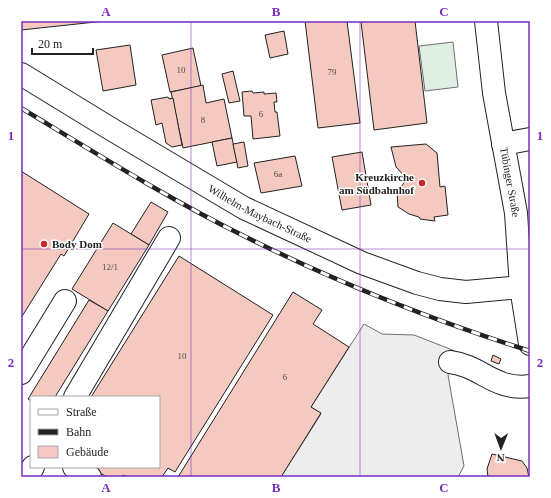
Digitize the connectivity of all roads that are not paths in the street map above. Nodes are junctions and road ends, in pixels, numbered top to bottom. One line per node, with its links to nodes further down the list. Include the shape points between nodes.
1 (486, 21): 4 (street, Tübinger Straße)
2 (21, 74): 6 (street, Wilhelm-Maybach-Straße, via 244,208 362,263 411,282 440,289 466,292)
3 (530, 139): 4 (street)
4 (503, 144): 6 (street, Tübinger Straße, via 516,213)
5 (169, 238): 12 (street)
6 (521, 287): 8 (street, Tübinger Straße)
7 (65, 301): 10 (street)
8 (530, 344)
9 (450, 362): 11 (street, via 463,364 510,387)
10 (21, 373)
11 (530, 386)
12 (75, 396)
13 (32, 468): 15 (street)
14 (76, 468): 16 (street)
15 (27, 477)
16 (90, 477)

